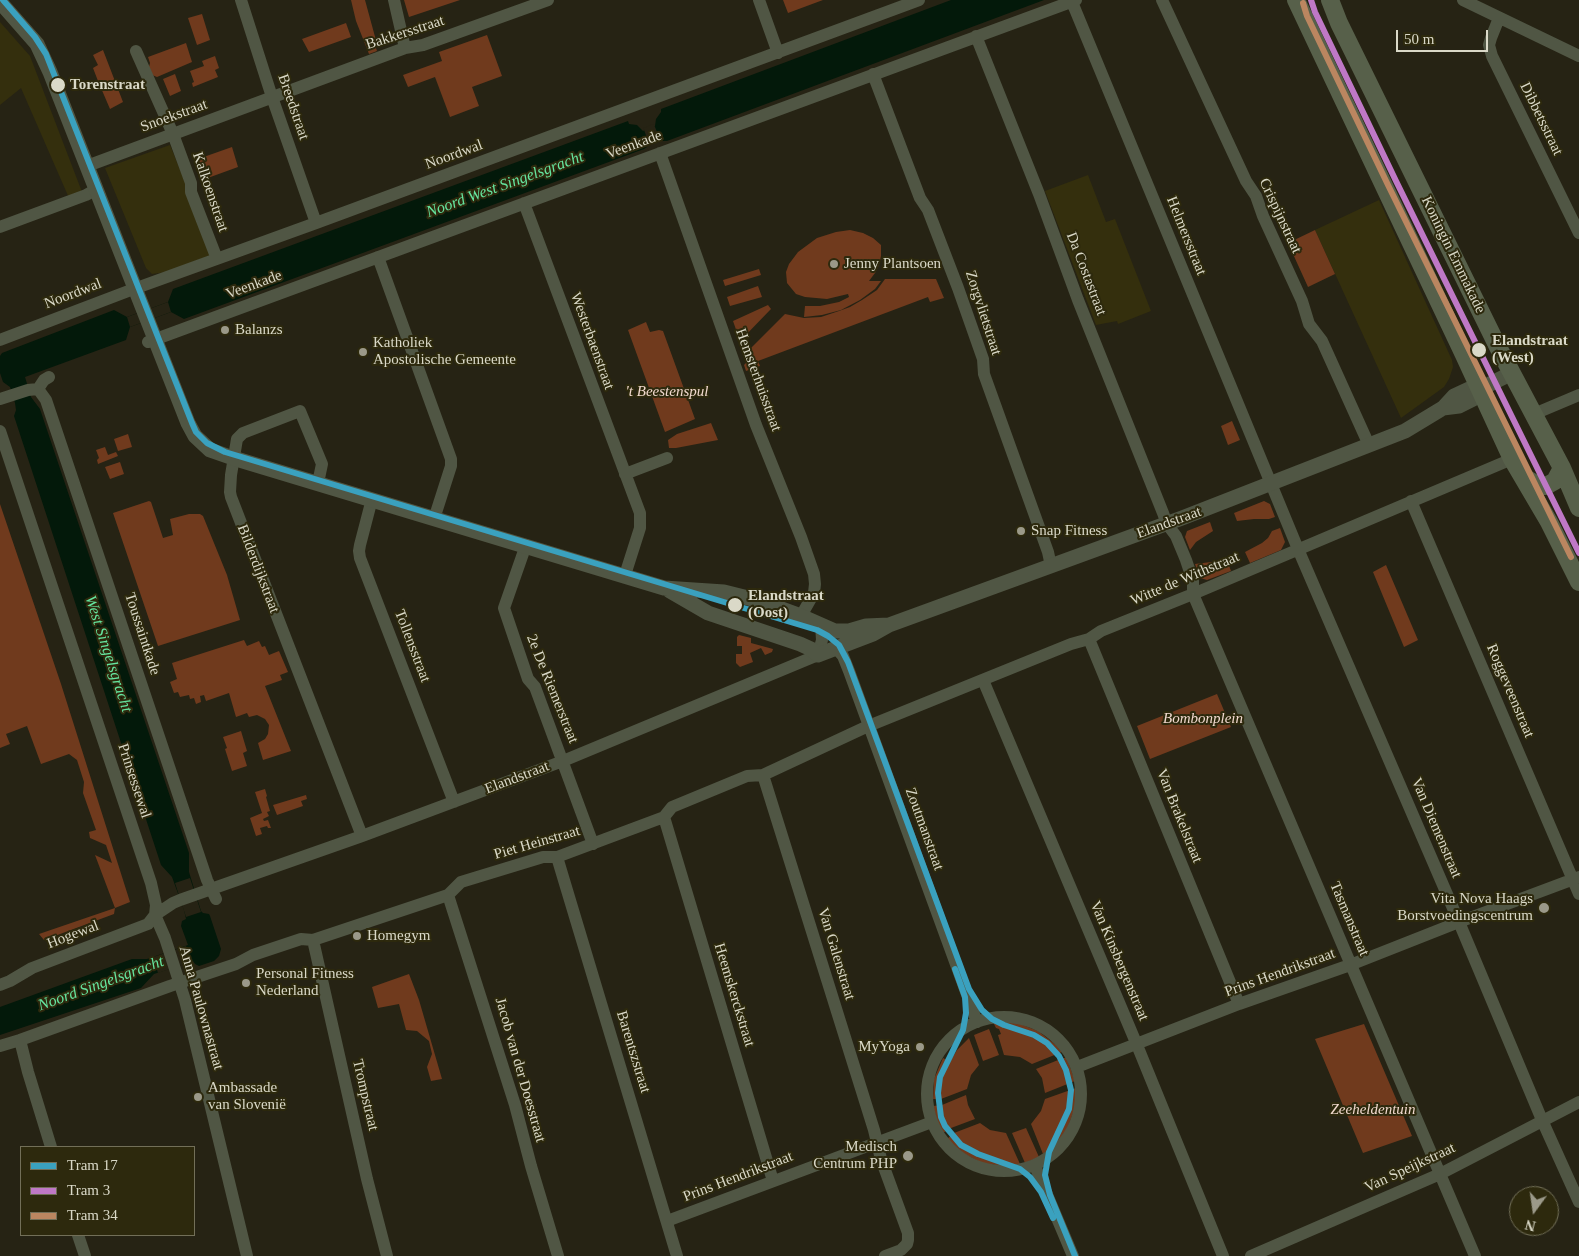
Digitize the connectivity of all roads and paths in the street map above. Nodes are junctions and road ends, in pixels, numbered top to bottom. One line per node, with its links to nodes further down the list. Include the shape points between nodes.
1 (240, 0): 19 (street, Breedstraat)
2 (394, 0): 14 (street)
3 (548, 0): 14 (street, Bakkersstraat, via 424,45)
4 (759, 0): 16 (street)
5 (919, 0): 16 (street, Noordwal)
6 (1162, 0): 41 (street, Crispijnstraat, via 1246,181 1256,196 1309,324 1322,342)
7 (1296, 0): 35 (main road)
8 (1330, 0): 33 (main road, Koningin Emmakade)
9 (1463, 0): 12 (street)
10 (1074, 1): 13 (street, Veenkade); 48 (street, Helmersstraat)
11 (0, 2): 22 (street, via 37,44)
12 (1499, 18): 17 (street); 27 (street, Dibbetsstraat, via 1489,45 1492,56)
13 (976, 36): 18 (street, Veenkade); 53 (street, Da Costastraat)
14 (405, 48): 19 (street, Bakkersstraat)
15 (136, 51): 20 (street, Kalkoenstraat)
16 (778, 53): 25 (street, Noordwal)
17 (1579, 56)
18 (873, 74): 21 (street, Veenkade); 56 (street, Zorgvlietstraat, via 953,274)
19 (272, 97): 20 (street, Snoekstraat); 25 (street, Breedstraat)
20 (173, 134): 22 (street, Snoekstraat); 29 (street, Kalkoenstraat)
21 (660, 153): 24 (street, Veenkade); 61 (street, Hemsterhuisstraat, via 756,425 814,574 814,594)
22 (87, 166): 23 (street)
23 (91, 192): 26 (street); 30 (street)
24 (524, 203): 28 (street, Veenkade); 46 (street, Westerbaenstraat)
25 (316, 223): 29 (street, Noordwal)
26 (0, 227)
27 (1579, 233)
28 (378, 257): 32 (street, Veenkade); 52 (street, via 451,459)
29 (217, 259): 30 (street, Noordwal)
30 (136, 288): 31 (street, Noordwal); 32 (street, via 147,315)
31 (0, 340)
32 (152, 340): 42 (street, via 195,436 210,450)
33 (1512, 373): 35 (street, Elandstraat); 39 (main road, Koningin Emmakade)
34 (49, 377): 36 (street)
35 (1480, 389): 41 (street, Elandstraat, via 1469,389 1454,396 1443,408 1405,431); 44 (main road)
36 (33, 390): 38 (street); 77 (street, Toussaintkade, via 46,400)
37 (1579, 395): 39 (street)
38 (6, 397)
39 (1534, 414): 45 (main road, Koningin Emmakade)
40 (0, 431): 81 (street, Prinsessewal, via 151,883)
41 (1369, 445): 48 (street, Elandstraat)
42 (233, 458): 47 (street); 47 (street, Bilderdijkstraat, via 237,440 243,433 300,411 322,464); 73 (street, Bilderdijkstraat, via 231,498)
43 (667, 458): 46 (street)
44 (1516, 467): 45 (main road, via 1530,482 1546,486 1555,481); 50 (street, Witte de Withstraat); 58 (main road, via 1549,522)
45 (1562, 468): 51 (main road, Koningin Emmakade)
46 (624, 474): 57 (street, Westerbaenstraat, via 641,519)
47 (318, 483): 49 (street)
48 (1270, 483): 53 (street, Elandstraat); 55 (street, Helmersstraat)
49 (372, 500): 52 (street); 71 (street, Tollensstraat, via 360,544 360,558)
50 (1411, 501): 55 (street, Witte de Withstraat); 76 (street, Roggeveenstraat)
51 (1578, 505)
52 (434, 518): 54 (street)
53 (1167, 524): 56 (street, Elandstraat); 60 (street, Da Costastraat, via 1186,560 1193,581)
54 (526, 546): 57 (street); 69 (street, 2e De Riemerstraat, via 504,608 528,679 535,687)
55 (1298, 549): 60 (street, Witte de Withstraat); 82 (street, Van Diemenstraat)
56 (1051, 566): 63 (street, Elandstraat)
57 (625, 576): 59 (street)
58 (1579, 582)
59 (664, 588): 61 (street, via 724,592); 66 (street, via 708,613 800,644)
60 (1193, 594): 64 (street, Witte de Withstraat, via 1101,631); 84 (street, Tasmanstraat)
61 (801, 616): 62 (street)
62 (821, 624): 63 (street, Elandstraat, via 839,631); 66 (street, via 822,640)
63 (889, 625): 65 (street, Elandstraat)
64 (1089, 639): 67 (street, Witte de Withstraat); 87 (street, Van Brakelstraat)
65 (837, 649): 66 (street, Elandstraat); 68 (street, Zoutmanstraat, via 843,656)
66 (818, 655): 69 (street, Elandstraat)
67 (983, 680): 68 (street, Witte de Withstraat); 90 (street, Van Kinsbergenstraat)
68 (869, 726): 70 (street, Piet Heinstraat); 88 (street, Zoutmanstraat)
69 (563, 760): 71 (street, Elandstraat); 74 (street, 2e De Riemerstraat)
70 (763, 775): 72 (street, Piet Heinstraat, via 747,776 672,807); 96 (street, Van Galenstraat)
71 (454, 802): 73 (street, Elandstraat)
72 (664, 818): 74 (street, Piet Heinstraat); 100 (street, Heemskerckstraat)
73 (362, 836): 77 (street, Elandstraat)
74 (593, 844): 75 (street, Piet Heinstraat)
75 (557, 857): 79 (street, Piet Heinstraat, via 543,857 461,882); 102 (street, Barentszstraat)
76 (1576, 878): 78 (street, Roggeveenstraat); 82 (street, Prins Hendrikstraat)
77 (214, 894): 80 (street, Elandstraat, via 196,894)
78 (1579, 894)
79 (448, 895): 83 (street, Piet Heinstraat); 107 (street, Jacob van der Doesstraat, via 515,1105)
80 (180, 900): 81 (street, Hogewal)
81 (155, 915): 85 (street, Anna Paulownastraat); 86 (street, Hogewal, via 148,924 32,968)
82 (1459, 922): 84 (street, Prins Hendrikstraat); 94 (street, Van Diemenstraat)
83 (313, 940): 85 (street, Piet Heinstraat, via 301,939); 106 (street, Trompstraat)
84 (1350, 965): 87 (street, Prins Hendrikstraat); 99 (street, Tasmanstraat)
85 (180, 983): 89 (street, Piet Heinstraat); 105 (street, Anna Paulownastraat)
86 (0, 985)
87 (1239, 1004): 90 (street, Prins Hendrikstraat)
88 (978, 1022): 92 (street, via 1006,1018 1036,1024 1061,1042); 95 (street, via 950,1040 939,1054 932,1070 928,1096)
89 (20, 1040): 91 (street, Piet Heinstraat); 97 (street)
90 (1137, 1045): 92 (street, Prins Hendrikstraat); 111 (street, Van Kinsbergenstraat)
91 (0, 1046)
92 (1077, 1067): 98 (street, via 1081,1093 1074,1125 1055,1152)
93 (1579, 1102): 94 (street, Van Speijkstraat)
94 (1542, 1120): 99 (street, Van Speijkstraat); 101 (street, Van Diemenstraat)
95 (932, 1122): 96 (street, Prins Hendrikstraat); 98 (street, via 949,1148 975,1165 1006,1171)
96 (876, 1142): 100 (street, Prins Hendrikstraat); 109 (street, Van Galenstraat, via 908,1233 907,1244)
97 (51, 1146)
98 (1035, 1166): 110 (street)
99 (1440, 1174): 112 (street, Van Speijkstraat); 113 (street, Tasmanstraat)
100 (773, 1181): 102 (street, Prins Hendrikstraat)
101 (1579, 1202)
102 (667, 1221): 108 (street, Barentszstraat)
103 (78, 1236): 104 (street)
104 (85, 1256)
105 (247, 1256)
106 (387, 1256)
107 (558, 1256)
108 (677, 1256)
109 (885, 1256)
110 (1072, 1256)
111 (1223, 1256)
112 (1251, 1256)
113 (1475, 1256)

